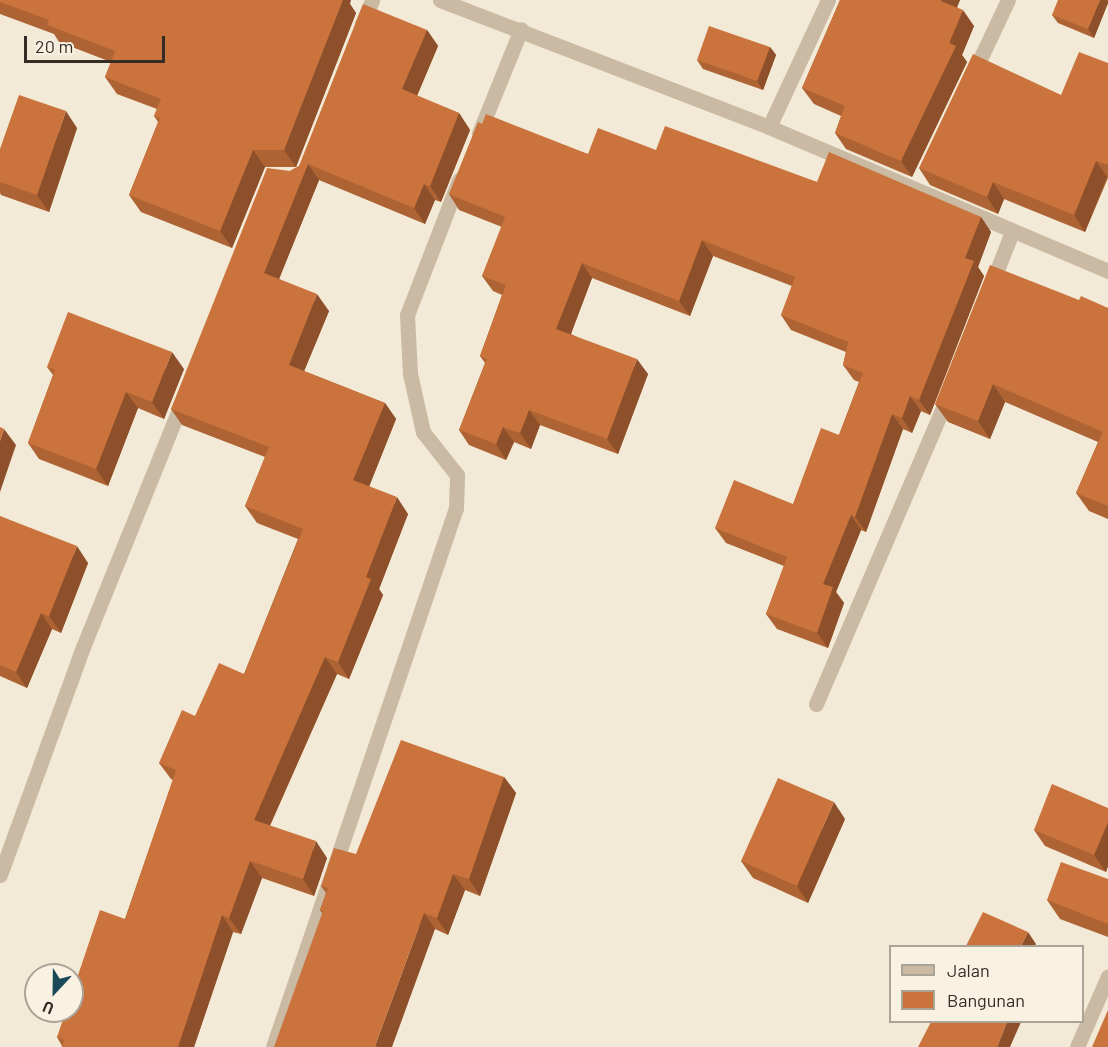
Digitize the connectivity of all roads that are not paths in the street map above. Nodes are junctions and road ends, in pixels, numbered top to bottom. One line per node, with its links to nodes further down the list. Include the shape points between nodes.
1 (372, 0): 6 (street)
2 (440, 0): 5 (street)
3 (828, 0): 8 (street)
4 (1008, 0): 7 (street)
5 (521, 29): 8 (street); 9 (street)
6 (355, 41)
7 (963, 95)
8 (769, 127): 11 (street, via 920,184)
9 (472, 148)
10 (463, 170): 19 (street, via 407,315 410,374 423,432 457,475 456,508)
11 (1012, 232): 12 (street); 13 (street)
12 (1108, 271)
13 (982, 308)
14 (956, 374): 16 (street)
15 (190, 384): 17 (street, via 83,646)
16 (816, 704)
17 (0, 875)
18 (1108, 976): 20 (street)
19 (273, 1047)
20 (1077, 1047)

